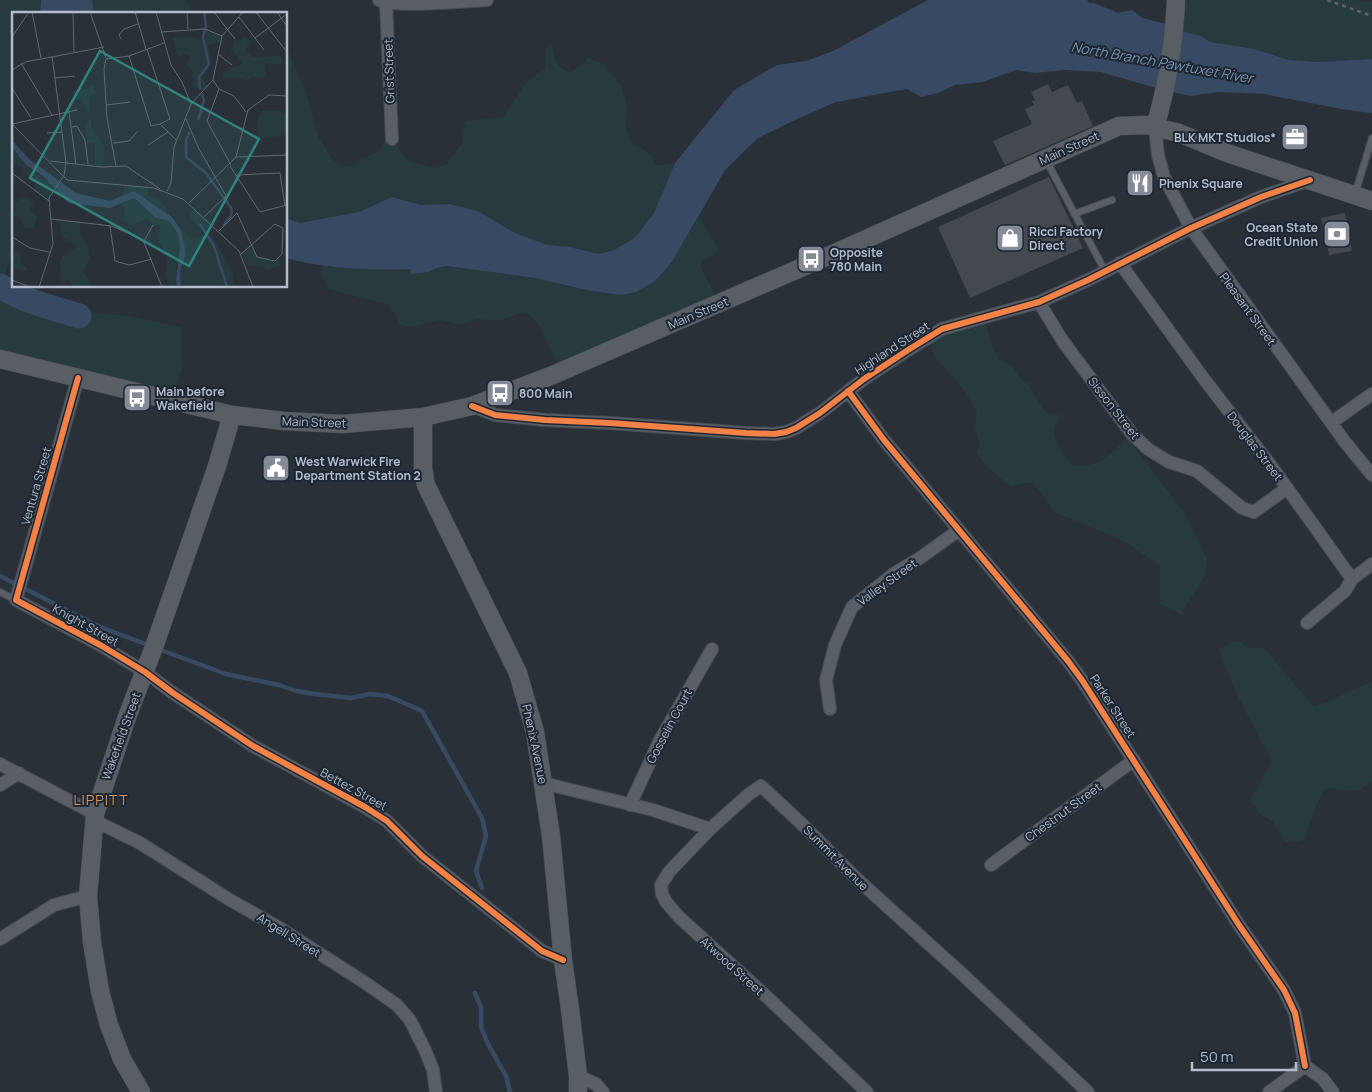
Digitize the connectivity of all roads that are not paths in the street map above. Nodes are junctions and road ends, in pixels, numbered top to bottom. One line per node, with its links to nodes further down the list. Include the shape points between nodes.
1 (487, 0): 3 (street, via 403,4)
2 (1176, 0): 4 (main road, via 1162,102)
3 (382, 1): 6 (street, Grist Street)
4 (1154, 127): 7 (main road, Main Street, via 1119,126); 8 (main road, Main Street); 13 (street, Pleasant Street, via 1164,177)
5 (1372, 138): 9 (lane)
6 (392, 139)
7 (1045, 159): 12 (lane); 21 (main road, Main Street, via 553,376)
8 (1310, 180): 9 (main road, Main Street); 13 (street, Highland Street, via 1261,197)
9 (1354, 195): 11 (main road, Main Street)
10 (1112, 200): 12 (lane)
11 (1372, 201)
12 (1074, 214): 15 (lane)
13 (1191, 228): 14 (street, Highland Street); 24 (street, Pleasant Street)
14 (1120, 263): 15 (street, Highland Street); 26 (street, Douglas Street)
15 (1105, 272): 16 (street, Highland Street)
16 (1039, 302): 19 (street, Highland Street, via 942,330); 26 (street, Sisson Street, via 1105,399 1148,449 1169,462 1197,471 1242,508 1254,512)
17 (0, 359): 18 (main road, Main Street)
18 (78, 378): 22 (main road, Main Street); 31 (street, Ventura Street)
19 (848, 391): 21 (street, Highland Street, via 796,428 774,434 545,420 496,415); 27 (street, Parker Street, via 884,440)
20 (1372, 394): 24 (street)
21 (472, 406): 23 (main road, Main Street)
22 (232, 415): 23 (main road, Main Street, via 342,424); 34 (main road, Wakefield Street)
23 (423, 417): 39 (main road, Phenix Avenue, via 422,468 426,485 518,673 535,732)
24 (1332, 422): 25 (street, Pleasant Street)
25 (1372, 475)
26 (1287, 488): 29 (street, Douglas Street)
27 (960, 530): 35 (street, Valley Street, via 895,573 852,607 835,645 826,680); 36 (street, Parker Street, via 1068,661)
28 (1372, 564): 29 (street)
29 (1352, 579): 32 (street, via 1345,591)
30 (0, 592): 31 (lane, Knight Street)
31 (16, 600): 34 (street, Knight Street)
32 (1307, 623)
33 (712, 649): 41 (street, Gosselin Court, via 659,742)
34 (145, 672): 42 (main road, Wakefield Street, via 127,716); 47 (street, Bettez Street, via 253,746 387,821 422,856 535,946)
35 (830, 709)
36 (1134, 760): 44 (street, Chestnut Street); 48 (street, Parker Street, via 1239,926 1284,990 1295,1013)
37 (0, 764): 38 (street, Angell Street)
38 (19, 773): 40 (street); 42 (street, Angell Street)
39 (543, 783): 41 (street); 47 (main road, Phenix Avenue)
40 (0, 785)
41 (630, 805): 43 (street)
42 (95, 817): 45 (main road, Wakefield Street); 51 (street, Angell Street, via 278,927 397,1005 410,1020 425,1050 433,1070)
43 (710, 830): 53 (street, Atwood Street, via 669,872 661,885 666,902); 54 (street, Summit Avenue, via 761,786)
44 (991, 865)
45 (88, 896): 46 (street, via 54,905); 50 (main road, Wakefield Street, via 102,1000 122,1059)
46 (0, 939)
47 (563, 960): 49 (main road, Phenix Avenue)
48 (1305, 1066): 55 (street); 56 (street)
49 (578, 1084): 52 (street, via 596,1084)
50 (141, 1092)
51 (436, 1092)
52 (603, 1092)
53 (867, 1092)
54 (1088, 1092)
55 (1269, 1092)
56 (1333, 1092)

